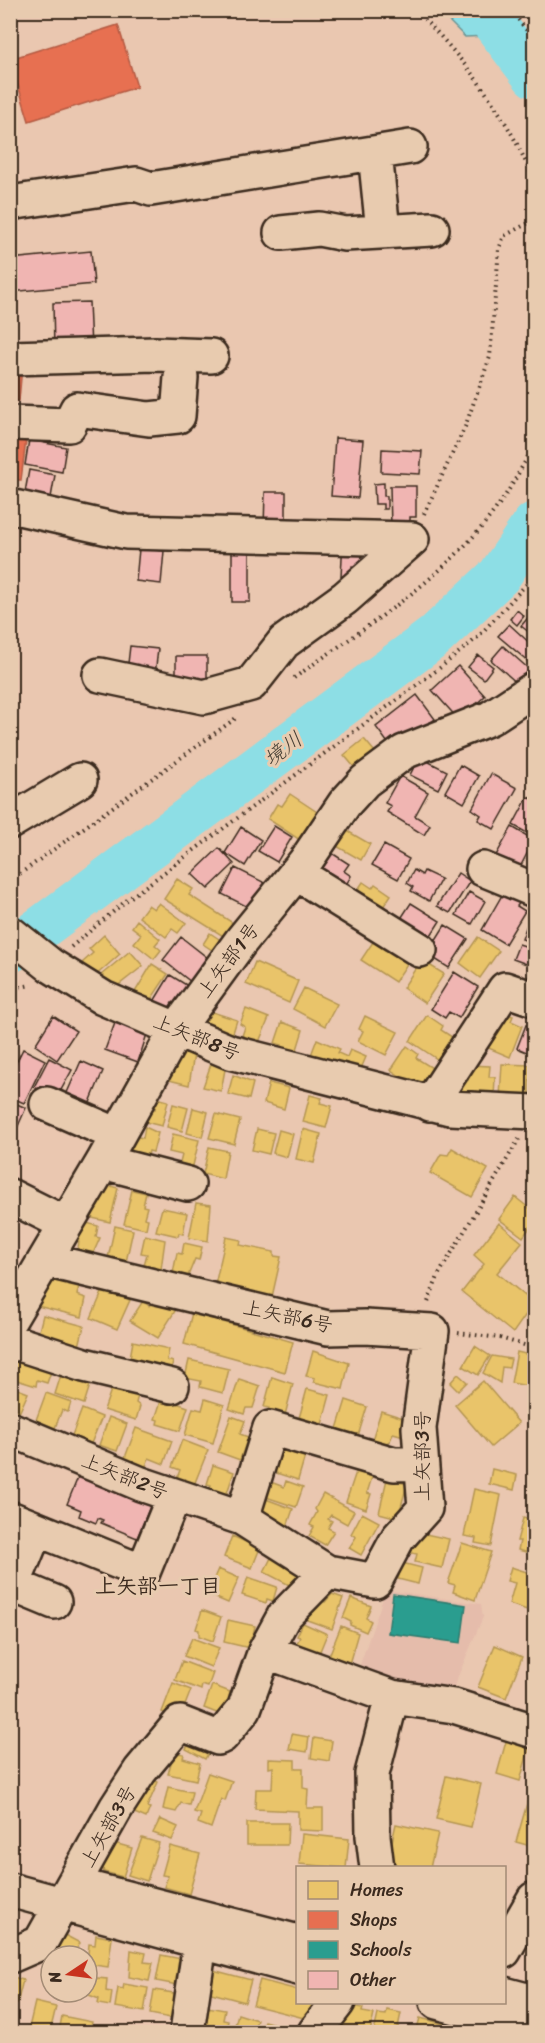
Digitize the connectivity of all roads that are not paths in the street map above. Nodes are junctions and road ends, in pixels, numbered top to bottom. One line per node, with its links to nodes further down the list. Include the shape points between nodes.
1 (410, 147): 2 (street)
2 (375, 153): 3 (street, via 151,189 136,184); 5 (street)
3 (10, 203)
4 (432, 229): 5 (street)
5 (383, 231): 6 (street, via 345,234 319,230)
6 (297, 239)
7 (212, 356): 8 (street)
8 (10, 358)
9 (181, 377): 10 (street, via 178,417 149,419 77,409 69,425)
10 (10, 423)
11 (10, 506): 12 (street, via 126,532 412,539 345,598 284,642 251,684 204,697)
12 (100, 675)
13 (534, 689): 17 (street, 上矢部1号, via 490,717 404,752 381,767 345,803)
14 (80, 780): 15 (street)
15 (10, 822)
16 (483, 869): 18 (street)
17 (296, 873): 20 (street); 22 (street, 上矢部1号)
18 (534, 890)
19 (10, 933): 22 (street, 上矢部8号, via 48,964 102,998)
20 (420, 950)
21 (534, 999): 24 (street, via 505,988)
22 (177, 1029): 24 (street, 上矢部8号, via 230,1052); 26 (street, 上矢部1号)
23 (47, 1104): 26 (street)
24 (430, 1104): 25 (street, 上矢部8号)
25 (529, 1123)
26 (111, 1148): 27 (street); 29 (street, 上矢部1号)
27 (188, 1184)
28 (10, 1196): 29 (street)
29 (66, 1224): 30 (street, 上矢部1号)
30 (45, 1260): 31 (street, 上矢部1号); 32 (street, 上矢部6号, via 328,1328)
31 (10, 1319)
32 (432, 1331): 36 (street, 上矢部3号, via 419,1428)
33 (10, 1341): 34 (street, via 109,1358)
34 (172, 1386)
35 (10, 1429): 37 (street, 上矢部2号)
36 (421, 1462): 38 (street, via 394,1464 270,1428); 40 (street, 上矢部3号, via 425,1508 398,1538 375,1581)
37 (174, 1496): 38 (street, 上矢部2号); 39 (street, via 142,1572)
38 (242, 1518): 40 (street, 上矢部2号)
39 (23, 1524): 41 (street, via 13,1585)
40 (327, 1572): 42 (street, 上矢部3号, via 284,1616)
41 (54, 1602)
42 (265, 1651): 43 (street); 48 (street, 上矢部3号, via 244,1709 222,1736 214,1737 180,1723 141,1771 116,1808)
43 (392, 1697): 44 (street, via 454,1706); 45 (street, via 372,1774)
44 (534, 1731)
45 (378, 1866)
46 (10, 1868): 48 (street)
47 (10, 1890): 48 (street)
48 (69, 1895): 50 (street); 53 (street, via 40,1943)
49 (534, 1899): 52 (street)
50 (202, 1930): 51 (street); 54 (street); 60 (street)
51 (296, 1942)
52 (506, 1948)
53 (10, 1956)
54 (296, 1968)
55 (534, 2002): 58 (street)
56 (336, 2004): 61 (street)
57 (450, 2004): 58 (street)
58 (488, 2010): 59 (street)
59 (534, 2027)
60 (187, 2032)
61 (315, 2032)

